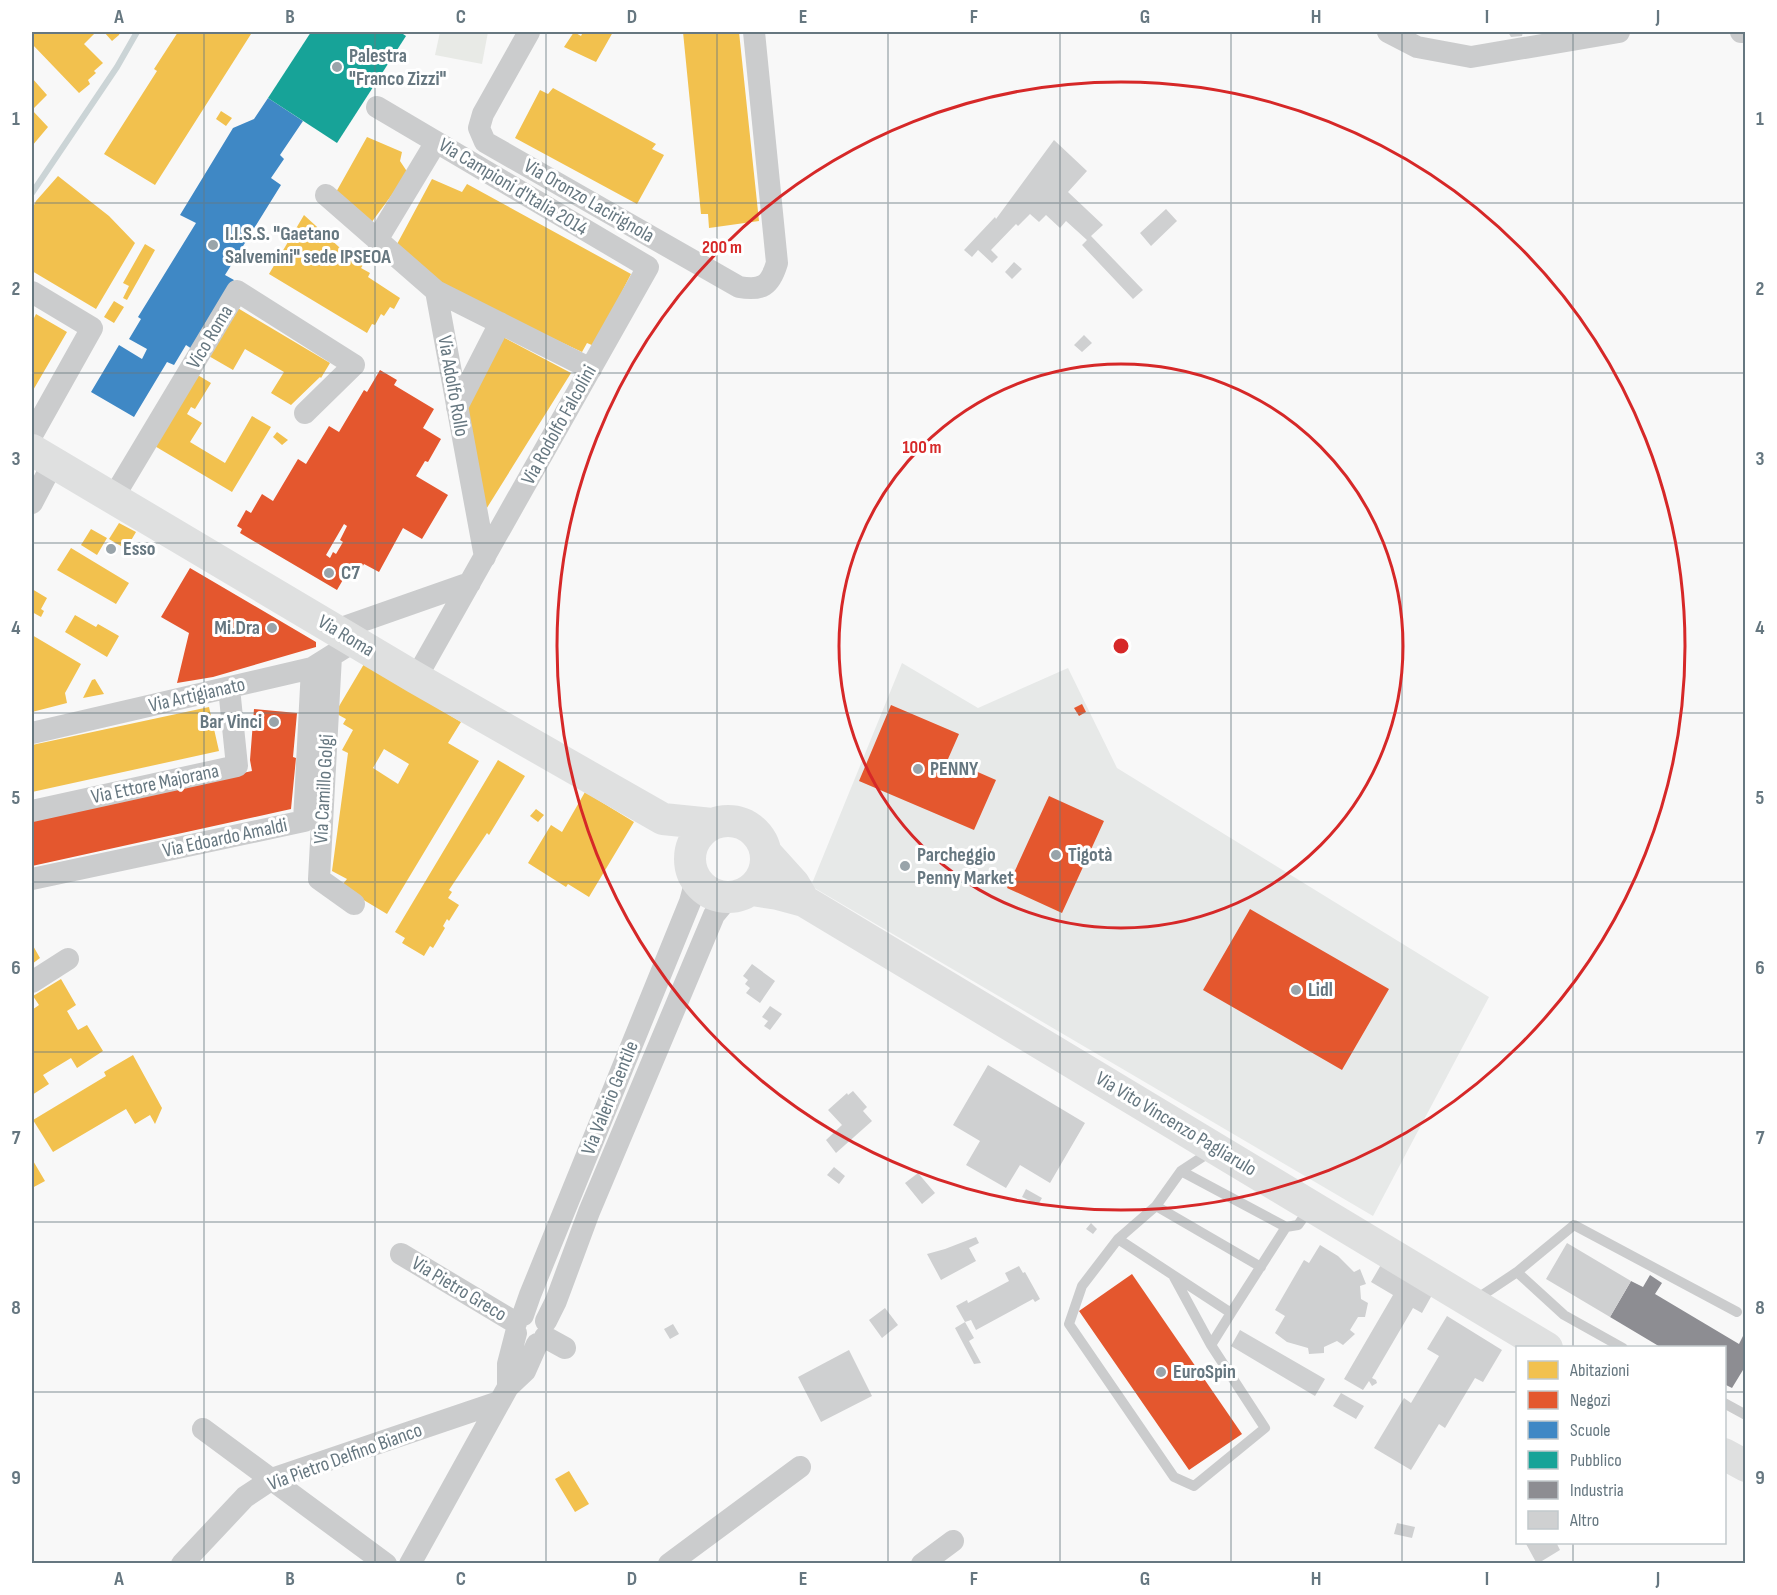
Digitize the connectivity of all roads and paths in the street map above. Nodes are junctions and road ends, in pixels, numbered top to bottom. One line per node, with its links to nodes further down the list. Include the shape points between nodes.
1 (529, 32): 2 (street, Via Oronzo Lacirignola, via 483,114 479,128 485,142 739,287 751,289 765,286 777,263)
2 (754, 32)
3 (1388, 32): 4 (street, via 1417,47 1471,57)
4 (1619, 32)
5 (1741, 32): 6 (street)
6 (1746, 32)
7 (377, 107): 8 (street, Via Campioni d'Italia 2014)
8 (436, 142): 10 (street); 11 (street, Via Campioni d'Italia 2014)
9 (326, 195): 10 (street)
10 (377, 240): 12 (street)
11 (648, 267): 15 (street, Via Rodolfo Falcolini)
12 (436, 291): 14 (street); 16 (street, Via Adolfo Rollo)
13 (32, 292): 18 (street, via 92,328)
14 (500, 323): 15 (street); 16 (street)
15 (591, 369): 22 (street, Via Rodolfo Falcolini)
16 (457, 407): 22 (street, Via Adolfo Rollo)
17 (305, 413): 20 (street, Vico Roma, via 354,364 237,291)
18 (32, 435)
19 (42, 456): 20 (street, Via Roma); 21 (street)
20 (113, 498): 24 (street, Via Roma)
21 (32, 503)
22 (485, 557): 23 (street, Via Rodolfo Falcolini)
23 (470, 583): 24 (street); 26 (street, Via Rodolfo Falcolini)
24 (341, 642): 25 (street, Via Artigianato); 26 (street, Via Roma); 37 (street, Via Camillo Golgi, via 319,879)
25 (312, 668): 27 (street, Via Artigianato); 34 (street, Via Edoardo Amaldi, via 304,821)
26 (416, 678): 30 (street, Via Roma)
27 (229, 688): 28 (street, Via Artigianato); 29 (street, Via Ettore Majorana, via 237,766)
28 (32, 733)
29 (32, 811)
30 (663, 819): 31 (street, Via Roma); 33 (street, Via Roma)
31 (712, 824): 32 (street, via 739,822 750,827 759,835); 33 (street, via 694,842)
32 (766, 853): 35 (street, via 766,871 760,882); 36 (street, Via Vito Vincenzo Pagliarulo)
33 (693, 867): 35 (street, via 704,890 716,896); 53 (street, Via Valerio Gentile, via 690,902)
34 (32, 879)
35 (740, 894): 36 (street, Via Vito Vincenzo Pagliarulo, via 778,894); 54 (street, Via Valerio Gentile, via 714,915 589,1212)
36 (804, 901): 40 (street, Via Vito Vincenzo Pagliarulo)
37 (354, 904)
38 (68, 959): 39 (street)
39 (32, 982)
40 (1216, 1149): 41 (lane); 43 (street, Via Vito Vincenzo Pagliarulo)
41 (1181, 1171): 42 (lane); 44 (lane)
42 (1156, 1206): 45 (lane); 47 (lane)
43 (1311, 1206): 44 (lane, via 1298,1225); 50 (street, Via Vito Vincenzo Pagliarulo)
44 (1286, 1227): 47 (lane)
45 (1118, 1239): 49 (lane); 55 (lane, via 1082,1286 1069,1324 1174,1477 1194,1486 1265,1428)
46 (401, 1254): 53 (street, Via Pietro Greco)
47 (1261, 1267): 52 (lane)
48 (1517, 1272): 50 (lane); 51 (lane, via 1574,1225); 57 (lane, via 1564,1316)
49 (1172, 1274): 52 (lane); 55 (lane)
50 (1472, 1302): 56 (street, Via Vito Vincenzo Pagliarulo)
51 (1737, 1312)
52 (1231, 1313): 55 (lane)
53 (518, 1324): 54 (street, via 533,1313 543,1317); 59 (street, Via Valerio Gentile)
54 (543, 1334): 58 (street); 59 (street, Via Valerio Gentile, via 525,1371)
55 (1211, 1345)
56 (1546, 1346)
57 (1621, 1346)
58 (566, 1348)
59 (504, 1394): 66 (street, Via Pietro Delfino Bianco); 70 (street, Via Valerio Gentile)
60 (1726, 1404): 61 (lane)
61 (1746, 1415)
62 (203, 1429): 66 (street)
63 (1726, 1455): 64 (street)
64 (1746, 1466)
65 (800, 1467): 71 (street)
66 (272, 1479): 68 (street, Via Pietro Delfino Bianco, via 245,1497); 69 (street)
67 (953, 1540): 72 (street)
68 (182, 1563)
69 (386, 1563)
70 (410, 1563)
71 (669, 1563)
72 (922, 1563)

